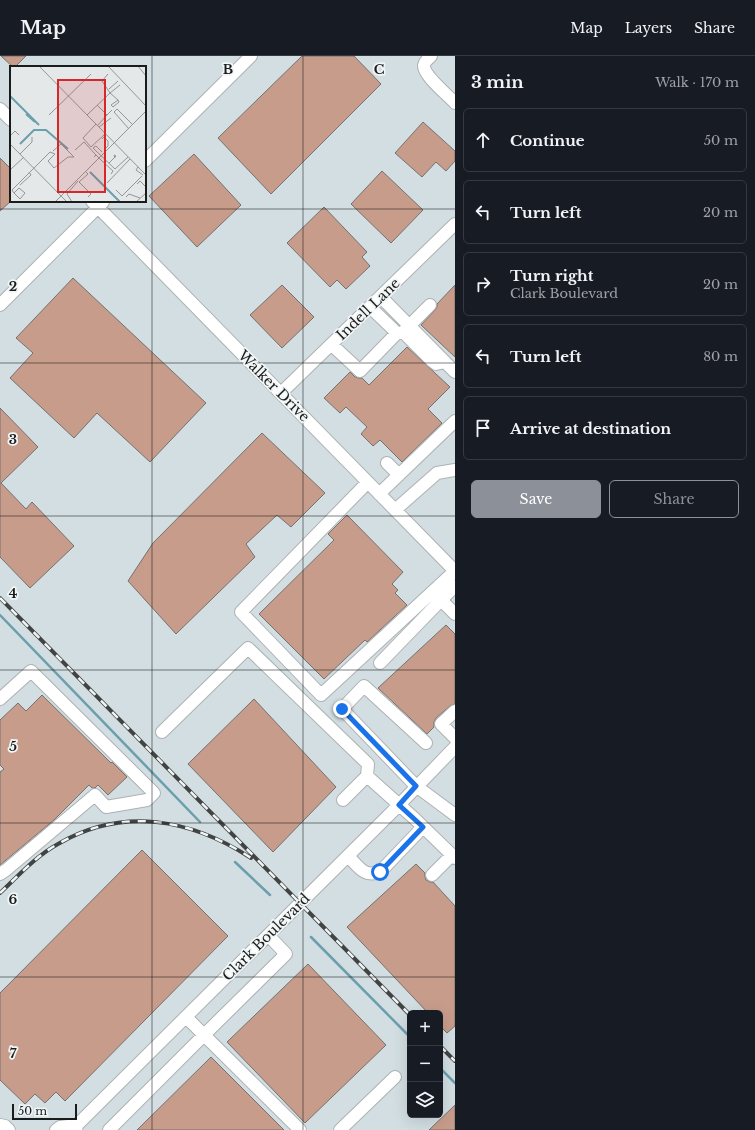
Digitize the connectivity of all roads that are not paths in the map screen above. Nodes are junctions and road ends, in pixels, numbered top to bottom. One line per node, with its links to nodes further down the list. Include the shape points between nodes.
1 (251, 56): 6 (street)
2 (431, 56): 3 (street, via 425,62 427,75)
3 (455, 103)
4 (0, 109): 5 (street)
5 (10, 119)
6 (146, 160)
7 (98, 203): 10 (street); 16 (street, Walker Drive)
8 (455, 224): 9 (street, Indell Lane)
9 (381, 297): 12 (street, Indell Lane); 13 (street)
10 (0, 305)
11 (430, 305): 13 (street)
12 (370, 308): 13 (street); 14 (street, Indell Lane)
13 (403, 330): 14 (street, via 360,371); 15 (street, via 446,362)
14 (332, 345): 16 (street, Indell Lane)
15 (455, 372)
16 (281, 394): 21 (street, Walker Drive)
17 (455, 421): 20 (street)
18 (387, 463): 20 (street)
19 (455, 470): 23 (street, via 437,473)
20 (399, 475): 22 (street)
21 (368, 482): 22 (street, Walker Drive); 24 (street, via 241,612 316,690 321,695)
22 (379, 494): 23 (street, Walker Drive)
23 (395, 510): 24 (street, Walker Drive)
24 (455, 571)
25 (455, 586): 26 (street)
26 (440, 600): 27 (street); 28 (street)
27 (455, 614)
28 (380, 663)
29 (0, 699): 43 (street, via 30,670 154,794 147,800 106,807 95,795)
30 (455, 711): 32 (street, via 442,724)
31 (162, 732): 35 (street, via 248,648 368,764)
32 (455, 738)
33 (426, 743): 36 (street, via 364,686 342,709)
34 (455, 748): 36 (street, Clark Boulevard)
35 (367, 776): 37 (street); 38 (street)
36 (416, 786): 38 (street, Clark Boulevard); 39 (street)
37 (343, 800)
38 (399, 805): 40 (street); 41 (street, Clark Boulevard)
39 (455, 814)
40 (423, 827): 41 (street, via 380,872 368,874); 42 (street)
41 (348, 856): 45 (street, Clark Boulevard)
42 (454, 856): 44 (street)
43 (0, 874)
44 (432, 875)
45 (268, 935): 46 (street, Clark Boulevard); 47 (street, via 286,954)
46 (186, 1017): 47 (street); 50 (street, Clark Boulevard)
47 (204, 1035): 53 (street); 54 (street)
48 (395, 1077): 55 (street)
49 (0, 1125): 51 (street)
50 (76, 1127): 52 (street, Clark Boulevard, via 60,1127)
51 (9, 1130)
52 (56, 1130)
53 (108, 1130)
54 (300, 1130)
55 (340, 1130)

